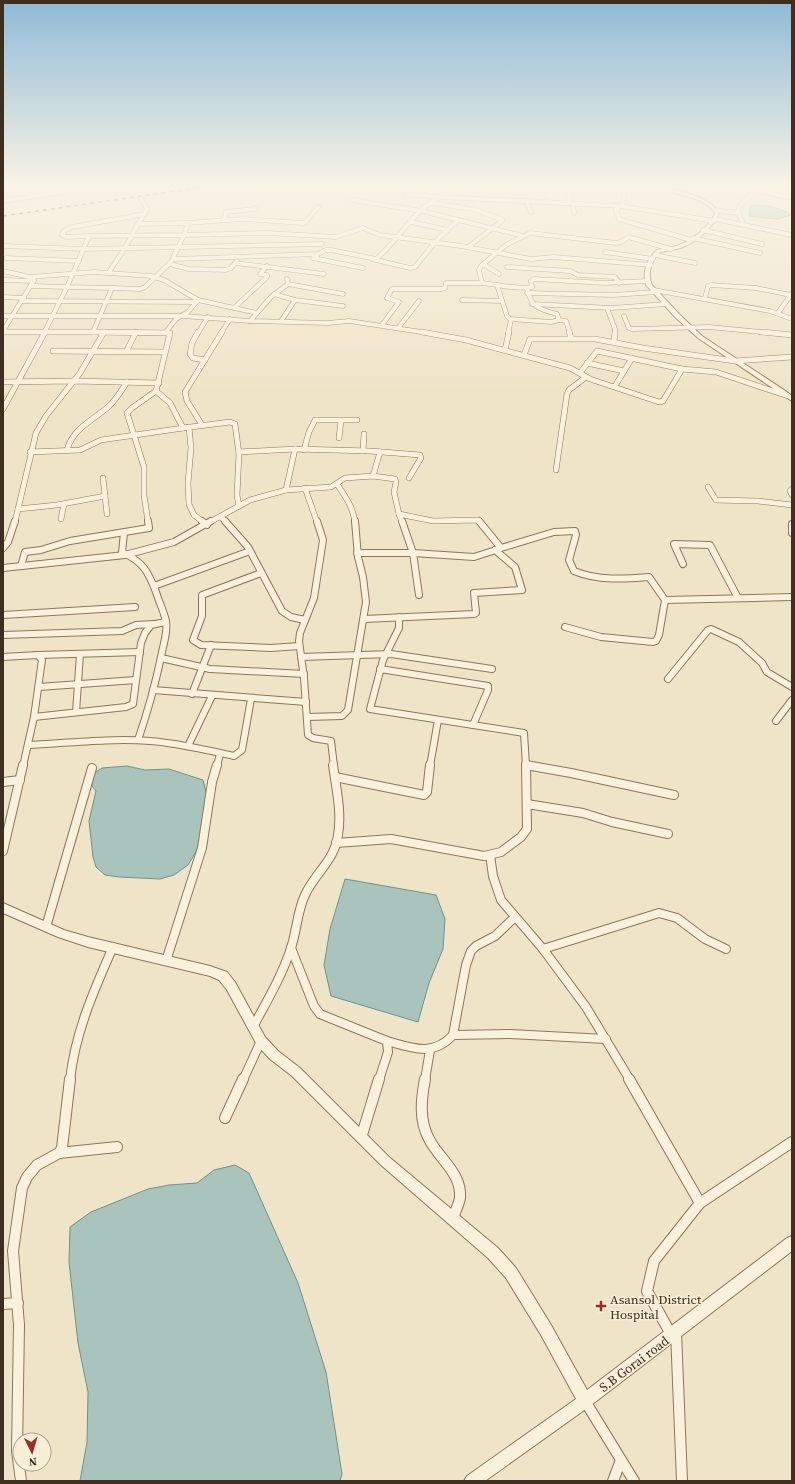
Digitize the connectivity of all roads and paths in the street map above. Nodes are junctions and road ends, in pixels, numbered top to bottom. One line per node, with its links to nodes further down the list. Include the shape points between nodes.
1 (81, 255): 18 (street)
2 (120, 255): 29 (street)
3 (176, 255): 16 (street)
4 (291, 255): 13 (street)
5 (317, 255): 26 (street, via 314,258)
6 (355, 255): 17 (street)
7 (382, 255): 17 (street)
8 (424, 255): 17 (street, via 414,268)
9 (492, 255): 23 (street)
10 (514, 255): 19 (street, via 534,259 553,257)
11 (625, 255): 19 (street)
12 (657, 255): 19 (street)
13 (275, 256): 14 (street)
14 (240, 258): 16 (street); 20 (street)
15 (5, 259): 18 (street)
16 (174, 259): 22 (street)
17 (372, 259)
18 (79, 260): 30 (street)
19 (653, 260): 21 (street); 39 (street, via 647,275)
20 (235, 263): 22 (street, via 226,270 189,269); 24 (street)
21 (695, 263)
22 (170, 264): 34 (street)
23 (483, 264): 32 (street); 41 (street, via 479,270)
24 (267, 266): 31 (street); 70 (street, via 260,274 266,276)
25 (507, 267): 27 (street)
26 (363, 268)
27 (553, 270): 37 (street); 42 (street, via 615,278)
28 (3, 271): 33 (street)
29 (109, 272): 30 (street); 34 (street)
30 (73, 273): 33 (street); 46 (street)
31 (324, 274)
32 (499, 274)
33 (30, 277): 38 (street)
34 (154, 277): 47 (street, via 143,288); 59 (street, via 164,280)
35 (287, 279): 43 (street)
36 (3, 280): 38 (street)
37 (552, 280): 40 (street); 48 (street, via 532,280 532,286)
38 (34, 281): 45 (street)
39 (648, 281): 42 (street); 49 (street)
40 (585, 282): 42 (street); 52 (street)
41 (482, 283): 44 (street); 87 (street, via 446,282 445,288 442,289 392,289 387,298 399,302)
42 (619, 283)
43 (288, 284): 50 (street); 51 (street)
44 (497, 285): 48 (street); 61 (street)
45 (32, 286): 46 (street); 56 (street)
46 (67, 287): 47 (street); 62 (street)
47 (112, 288): 63 (street)
48 (527, 290): 52 (street); 65 (street)
49 (655, 291): 52 (street, via 613,296); 55 (street); 66 (street)
50 (274, 294): 57 (street); 72 (street)
51 (343, 294)
52 (589, 294): 69 (street)
53 (791, 294): 55 (street, via 756,288 711,285 708,286); 64 (street)
54 (3, 298): 56 (street)
55 (705, 298): 73 (street)
56 (23, 299): 62 (street); 75 (street)
57 (295, 300): 68 (street); 86 (street)
58 (462, 300): 61 (street)
59 (197, 301): 63 (street); 70 (street); 78 (street)
60 (419, 301): 89 (street)
61 (502, 301): 82 (street)
62 (60, 302): 63 (street); 76 (street)
63 (106, 302): 77 (street)
64 (785, 303): 67 (street); 73 (street)
65 (532, 304): 69 (street); 84 (street, via 537,309 557,314)
66 (666, 304): 71 (street); 88 (street)
67 (792, 305)
68 (343, 306)
69 (593, 307): 71 (street)
70 (234, 308): 72 (street)
71 (608, 308): 98 (street, via 615,329)
72 (257, 313): 85 (street)
73 (778, 313): 83 (street)
74 (3, 316): 75 (street)
75 (13, 316): 76 (street); 90 (street)
76 (53, 316): 77 (street); 91 (street)
77 (100, 316): 78 (street); 92 (street)
78 (182, 316): 80 (street); 95 (street, via 176,319)
79 (624, 316): 88 (street, via 630,329)
80 (208, 317): 81 (street); 107 (street, via 189,350 193,357)
81 (230, 319): 85 (street); 107 (street)
82 (510, 319): 84 (street, via 551,322); 99 (street)
83 (792, 319)
84 (559, 320): 97 (street, via 566,321)
85 (250, 321): 86 (street)
86 (281, 321): 87 (street, via 349,321)
87 (382, 325): 89 (street)
88 (688, 327): 96 (street, via 730,328); 108 (street, via 714,348)
89 (399, 328): 99 (street)
90 (3, 331): 91 (street)
91 (45, 332): 92 (street); 114 (street)
92 (93, 332): 93 (street)
93 (104, 332): 94 (street); 101 (street)
94 (136, 332): 95 (street); 102 (street)
95 (166, 332): 103 (street, via 170,334)
96 (792, 335)
97 (571, 338): 98 (street); 104 (street, via 530,339)
98 (614, 342): 108 (street)
99 (505, 350): 104 (street)
100 (53, 351): 101 (street)
101 (93, 352): 102 (street); 115 (street)
102 (126, 352): 103 (street)
103 (166, 352): 118 (street)
104 (524, 355): 112 (street)
105 (792, 357): 108 (street)
106 (632, 358): 109 (street, via 597,351); 110 (street); 111 (street)
107 (204, 360): 125 (street, via 185,392 187,401)
108 (735, 360): 121 (street)
109 (587, 363): 111 (street); 112 (street)
110 (682, 369): 119 (street, via 662,402); 121 (street, via 716,372)
111 (624, 371): 119 (street)
112 (580, 373): 113 (street)
113 (586, 377): 119 (street); 137 (street, via 567,394)
114 (19, 381): 115 (street); 116 (street); 122 (street)
115 (75, 381): 117 (street); 134 (street, via 38,429)
116 (3, 382)
117 (127, 382): 118 (street); 131 (street, via 114,401 74,433)
118 (159, 383): 120 (street)
119 (615, 386)
120 (156, 391): 126 (street, via 170,403); 127 (street, via 128,410)
121 (790, 398)
122 (3, 409)
123 (357, 420): 124 (street)
124 (341, 421): 129 (street); 132 (street, via 314,421)
125 (202, 425): 126 (street); 135 (street, via 234,422)
126 (186, 427): 127 (street); 157 (street, via 192,436 188,499 193,513)
127 (135, 434): 131 (street, via 101,440 85,448); 158 (street, via 144,467 149,527 147,530)
128 (364, 434): 133 (street)
129 (339, 438)
130 (295, 449): 132 (street); 135 (street); 145 (street)
131 (67, 450): 134 (street)
132 (304, 450): 133 (street)
133 (363, 451): 136 (street)
134 (30, 452): 151 (street)
135 (239, 452): 150 (street)
136 (380, 452): 138 (street); 140 (street, via 420,455)
137 (556, 470)
138 (373, 476): 141 (street, via 345,478); 153 (street, via 396,480 394,492)
139 (103, 478): 147 (street)
140 (408, 478)
141 (337, 484): 143 (street, via 331,487); 164 (street, via 354,513)
142 (708, 487): 149 (street, via 716,500)
143 (305, 488): 145 (street); 179 (street, via 323,540 314,598)
144 (792, 489): 146 (street)
145 (286, 490): 150 (street, via 250,500)
146 (792, 495)
147 (105, 496): 148 (street); 152 (street)
148 (64, 504): 151 (street); 155 (street)
149 (792, 505)
150 (239, 506): 154 (street)
151 (18, 509): 160 (street, via 8,543)
152 (107, 514)
153 (399, 514): 161 (street, via 433,521 478,520); 163 (street)
154 (221, 517): 157 (street); 162 (street)
155 (62, 519)
156 (792, 524): 159 (street)
157 (207, 525): 165 (street, via 174,542)
158 (124, 533): 165 (street, via 122,552); 167 (street, via 70,541 25,552)
159 (792, 533)
160 (3, 548)
161 (498, 549): 163 (street, via 474,557); 174 (street, via 554,532 572,530 576,535 569,560 574,571 584,575 618,579 649,577 661,598); 177 (street, via 515,567 522,590 474,593 474,614)
162 (250, 551): 169 (street); 170 (street)
163 (413, 553): 164 (street); 171 (street)
164 (357, 554): 178 (street, via 365,591)
165 (125, 555): 167 (street); 170 (street, via 134,558 145,568)
166 (683, 564): 172 (street, via 674,544 710,545)
167 (22, 566): 168 (street)
168 (3, 568)
169 (261, 573): 179 (street, via 282,611 291,617); 184 (street, via 202,595 202,616 193,640 201,645)
170 (154, 586): 180 (street)
171 (419, 595)
172 (738, 598): 173 (street); 174 (street)
173 (792, 598)
174 (665, 600): 182 (street, via 656,641 601,637)
175 (135, 607): 176 (street)
176 (3, 615)
177 (399, 617): 178 (street); 187 (street, via 399,628)
178 (364, 618): 189 (street)
179 (305, 620): 185 (street)
180 (165, 622): 181 (street); 193 (street, via 166,634)
181 (154, 624): 183 (street, via 136,625 122,631); 186 (street, via 147,632)
182 (565, 627)
183 (3, 635)
184 (211, 645): 185 (street, via 271,648); 194 (street)
185 (299, 646): 192 (street)
186 (140, 652): 188 (street); 199 (street)
187 (386, 653): 189 (street); 195 (street); 196 (street)
188 (80, 654): 190 (street); 200 (street)
189 (358, 655): 192 (street); 210 (street, via 346,714)
190 (38, 656): 191 (street); 201 (street, via 42,660)
191 (3, 657)
192 (301, 657): 197 (street)
193 (161, 658): 194 (street); 203 (street)
194 (203, 668): 197 (street); 204 (street)
195 (380, 669): 212 (street, via 371,710); 214 (street, via 488,686)
196 (492, 669)
197 (304, 674): 208 (street)
198 (668, 679): 202 (street, via 711,629 739,642 762,663 767,672)
199 (136, 680): 200 (street); 209 (street, via 134,701 129,706)
200 (78, 684): 201 (street); 209 (street)
201 (38, 687): 211 (street)
202 (792, 687)
203 (153, 690): 204 (street); 215 (street)
204 (192, 694): 205 (street)
205 (212, 696): 206 (street); 217 (street)
206 (251, 699): 208 (street); 218 (street, via 240,752 234,756)
207 (792, 700): 213 (street)
208 (306, 702): 210 (street)
209 (76, 712): 211 (street)
210 (307, 716): 221 (street, via 308,735 331,741)
211 (34, 717): 216 (street)
212 (438, 720): 214 (street); 221 (street, via 431,752 427,792 424,794)
213 (776, 721)
214 (473, 725): 219 (street, via 524,733)
215 (138, 740): 216 (street); 217 (street)
216 (28, 745): 222 (street)
217 (188, 746): 218 (street)
218 (220, 754): 237 (street, via 212,782 202,848)
219 (525, 765): 224 (street); 225 (street)
220 (92, 768): 232 (street)
221 (334, 777): 227 (street, via 339,820)
222 (20, 780): 223 (street); 228 (street)
223 (3, 782)
224 (674, 795)
225 (527, 804): 226 (street, via 583,813); 229 (street, via 527,829 501,852)
226 (668, 834)
227 (336, 843): 229 (street, via 391,839); 234 (street, via 326,863 306,888)
228 (3, 851)
229 (490, 855): 231 (street, via 501,900)
230 (4, 909): 232 (street)
231 (515, 917): 235 (street); 239 (street, via 495,936 471,951)
232 (46, 927): 233 (street, via 88,942)
233 (113, 947): 237 (street); 248 (street, via 93,990 82,1022 74,1054 63,1142)
234 (291, 948): 238 (street, via 283,970); 242 (street, via 314,1006 320,1014)
235 (543, 949): 236 (street, via 659,913 677,918); 240 (street)
236 (726, 949)
237 (166, 961): 238 (street, via 223,976)
238 (253, 1027): 241 (street)
239 (453, 1035): 240 (street, via 476,1033); 243 (street, via 448,1043)
240 (606, 1039): 249 (street)
241 (261, 1041): 244 (street); 245 (street, via 296,1072)
242 (387, 1041): 243 (street); 245 (street, via 388,1052)
243 (430, 1050): 250 (street, via 421,1112 429,1139 456,1176 460,1188 460,1199)
244 (225, 1118)
245 (361, 1138): 250 (street)
246 (792, 1142): 249 (street)
247 (117, 1147): 248 (street)
248 (59, 1154): 252 (street, via 37,1165 22,1188 13,1251)
249 (700, 1203): 254 (street, via 654,1261 647,1291)
250 (453, 1218): 255 (street, via 512,1273)
251 (792, 1243): 254 (street, S.B Gorai road)
252 (18, 1303): 253 (street); 257 (street, via 17,1451)
253 (3, 1304)
254 (674, 1334): 255 (street, S.B Gorai road); 261 (street)
255 (585, 1401): 256 (street); 258 (street, S.B Gorai road)
256 (622, 1460): 259 (street); 260 (street)
257 (21, 1481)
258 (472, 1481)
259 (613, 1481)
260 (634, 1481)
261 (682, 1481)

